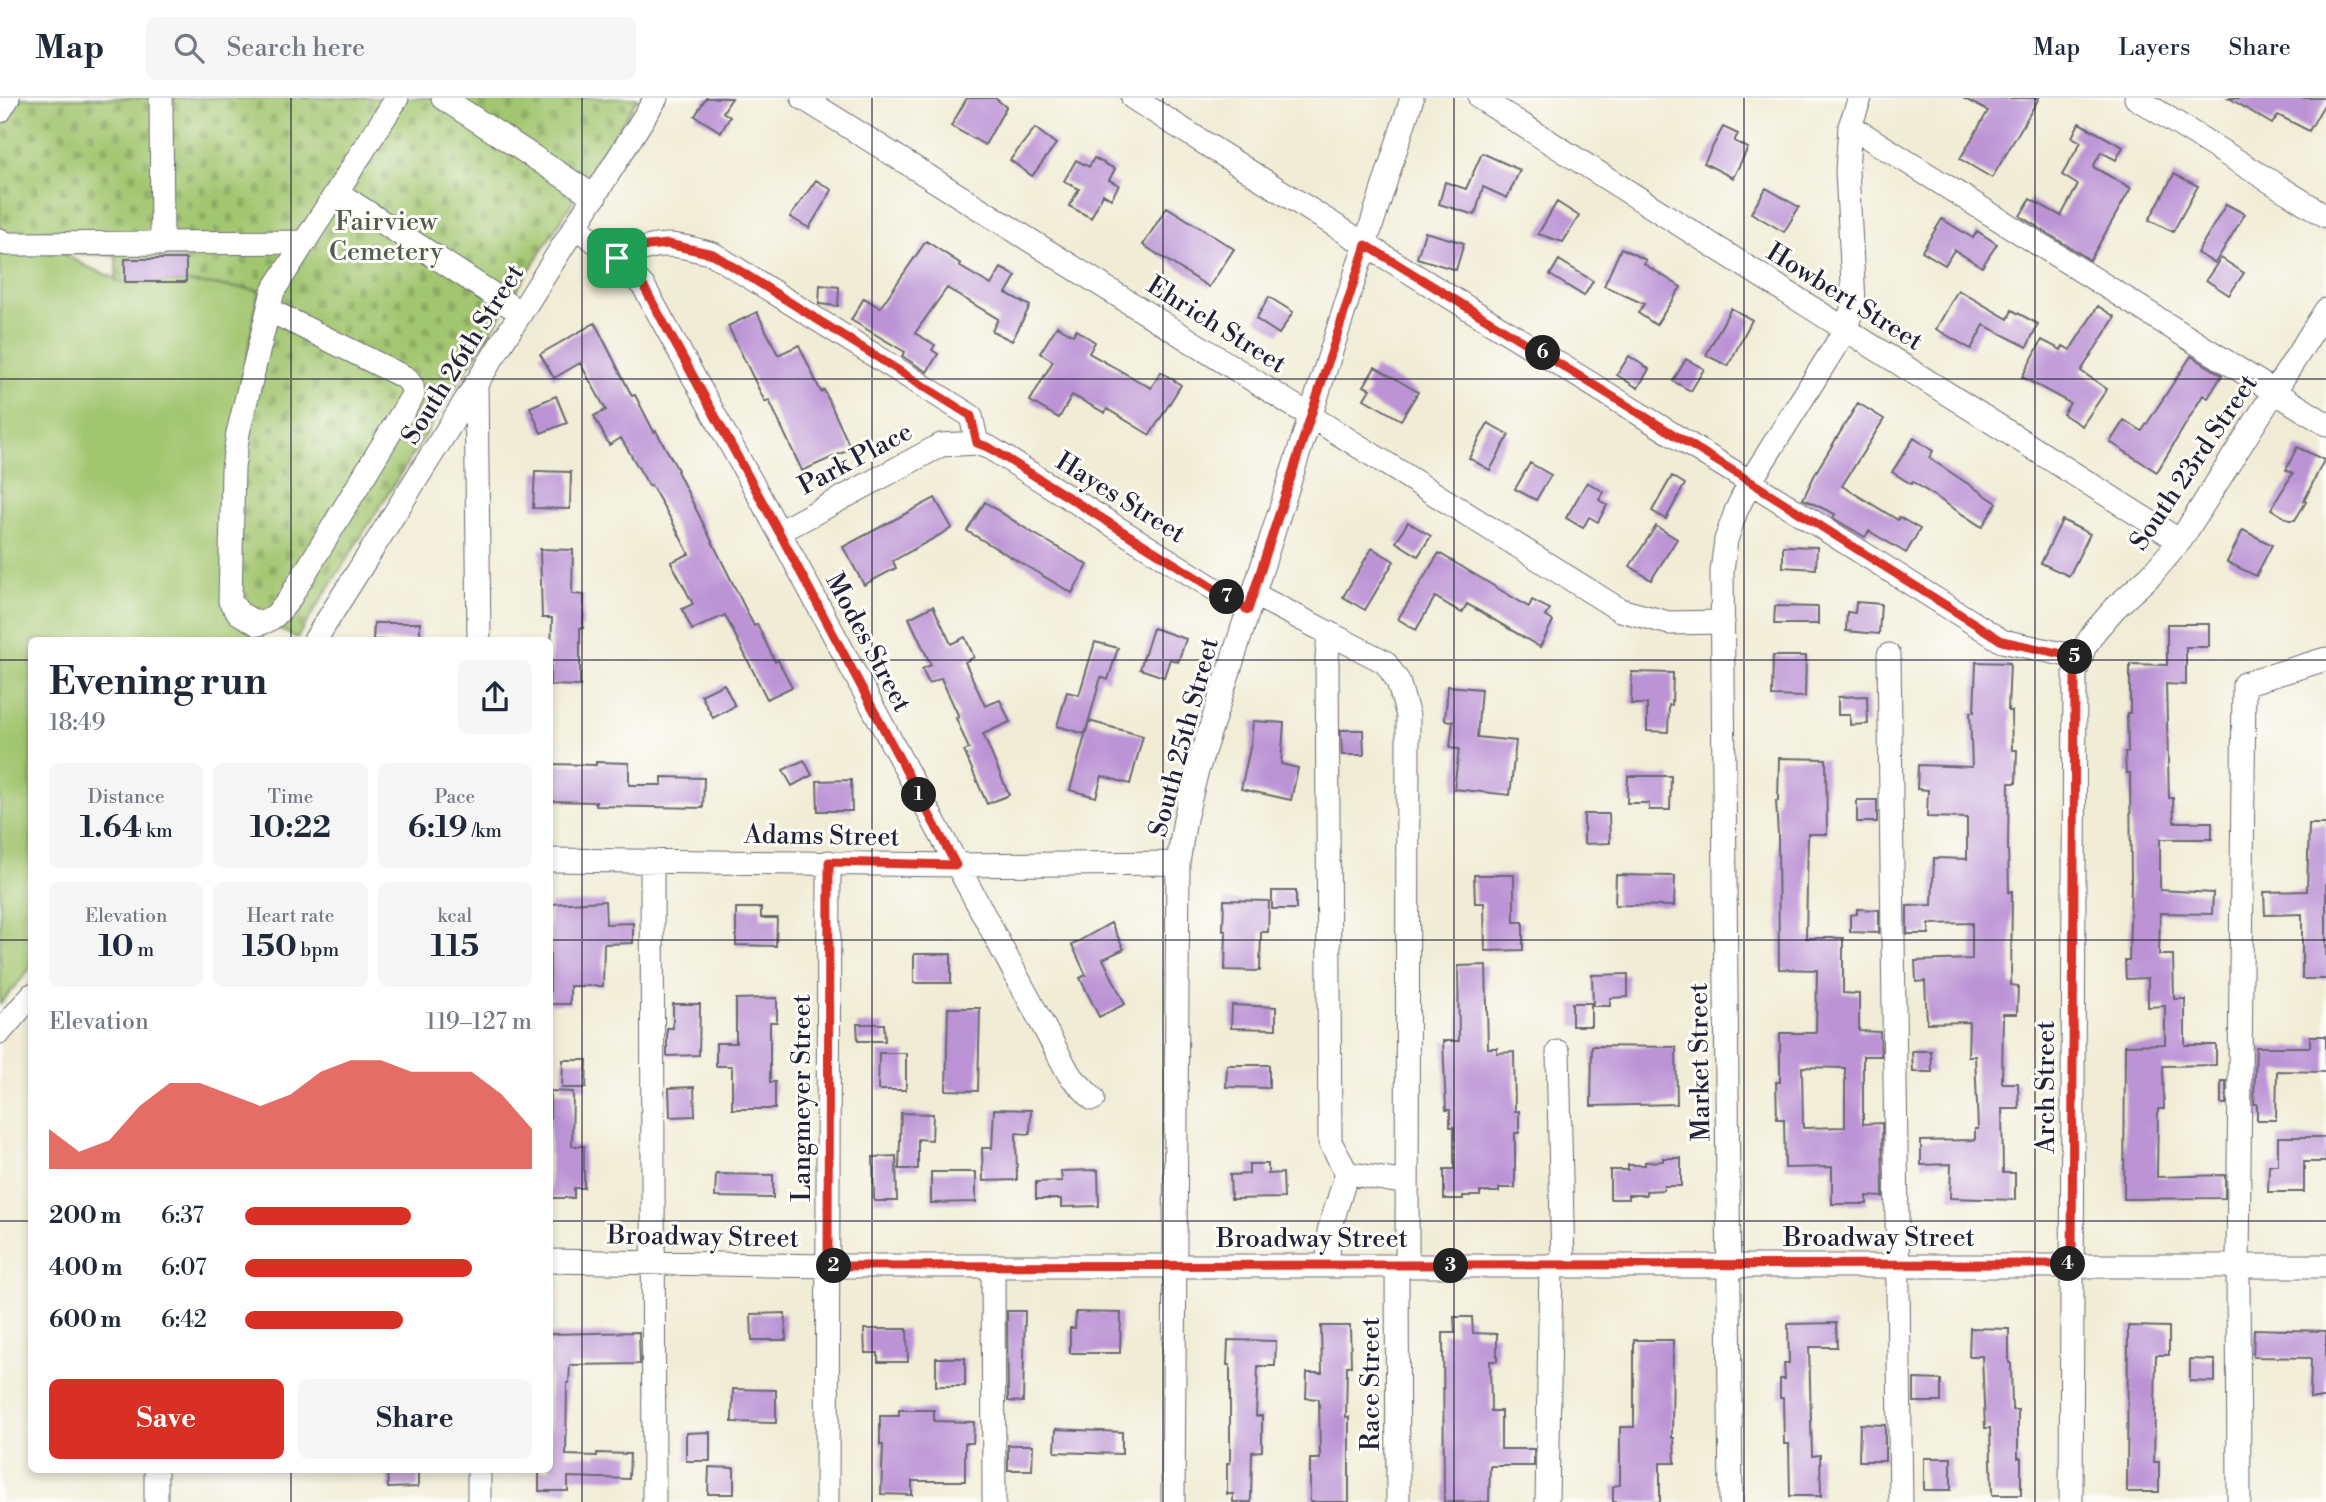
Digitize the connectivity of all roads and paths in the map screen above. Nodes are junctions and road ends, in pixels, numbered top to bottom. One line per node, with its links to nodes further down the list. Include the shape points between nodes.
1 (8, 98): 12 (street)
2 (161, 98): 20 (street)
3 (397, 98): 14 (street)
4 (443, 98): 15 (street)
5 (656, 98): 15 (street, South 26th Street)
6 (803, 98): 29 (street, Ehrich Street)
7 (1133, 98): 21 (street)
8 (1412, 98): 21 (street, South 25th Street)
9 (1480, 98): 26 (street, Howbert Street)
10 (1860, 98): 13 (street, Market Street)
11 (2136, 98): 16 (street)
12 (0, 111)
13 (1850, 127): 26 (street, Market Street, via 1847,171 1854,302); 28 (street)
14 (338, 192): 19 (street); 25 (street)
15 (595, 197): 17 (street, South 26th Street)
16 (2326, 216)
17 (576, 227): 22 (street, Modes Street); 25 (street, South 26th Street)
18 (0, 240): 20 (street, via 6,244)
19 (305, 242): 20 (street); 23 (street, via 273,291)
20 (162, 244)
21 (1366, 245): 29 (street, South 25th Street); 32 (street)
22 (617, 258): 31 (street, via 647,246 668,244 713,254 971,416); 33 (street, Modes Street, via 644,287)
23 (269, 310): 23 (street, via 406,378 414,395 288,601 267,622 258,624 239,613 230,601 233,468)
24 (2326, 310): 28 (street, South 23rd Street)
25 (521, 313): 27 (street, South 26th Street)
26 (1846, 329): 32 (street, Market Street); 34 (street, Howbert Street)
27 (476, 383): 38 (street, South 26th Street); 39 (street)
28 (2274, 392): 30 (street); 34 (street, South 23rd Street)
29 (1312, 416): 35 (street, South 25th Street); 36 (street, Ehrich Street, via 1620,610 1669,623)
30 (2326, 424)
31 (969, 443): 33 (street, Park Place, via 941,444); 35 (street, Hayes Street, via 990,448)
32 (1751, 482): 36 (street, Market Street, via 1726,540); 42 (street, via 2002,641)
33 (779, 532): 47 (street, Modes Street)
34 (2180, 541): 42 (street, South 23rd Street, via 2095,631)
35 (1250, 602): 37 (street, Hayes Street); 46 (street, South 25th Street, via 1196,774)
36 (1723, 622): 56 (street, Market Street)
37 (1329, 634): 52 (street, via 1330,1142); 53 (street, Race Street, via 1385,662 1398,681 1408,716)
38 (316, 637)
39 (479, 637)
40 (1889, 654): 60 (street)
41 (2326, 659): 61 (street, via 2244,684)
42 (2078, 665): 57 (street, Arch Street)
43 (553, 860): 44 (street, Adams Street)
44 (652, 861): 45 (street, Adams Street); 55 (street)
45 (829, 862): 47 (street, Adams Street); 62 (street, Langmeyer Street)
46 (1178, 863): 47 (street, Adams Street); 58 (street, South 25th Street)
47 (956, 865): 51 (street, Modes Street, via 1069,1074)
48 (28, 1000): 49 (street)
49 (0, 1032)
50 (1558, 1052): 59 (street)
51 (1093, 1099)
52 (1347, 1173): 53 (street); 64 (street, via 1329,1231)
53 (1407, 1183): 65 (street, Race Street)
54 (553, 1261): 55 (street, Broadway Street)
55 (654, 1262): 62 (street, Broadway Street); 71 (street)
56 (1728, 1264): 59 (street, Broadway Street); 60 (street, Broadway Street); 77 (street, Market Street)
57 (2072, 1264): 60 (street, Broadway Street); 61 (street, Broadway Street); 79 (street, Arch Street)
58 (1175, 1265): 63 (street, Broadway Street); 64 (street, Broadway Street); 74 (street, South 25th Street)
59 (1557, 1265): 65 (street, Broadway Street); 76 (street)
60 (1899, 1265): 78 (street)
61 (2238, 1265): 66 (street, Broadway Street); 80 (street)
62 (828, 1266): 63 (street, Broadway Street); 72 (street, Langmeyer Street)
63 (992, 1266): 73 (street)
64 (1328, 1266): 65 (street, Broadway Street)
65 (1402, 1266): 75 (street, Race Street)
66 (2326, 1266)
67 (156, 1473): 69 (street)
68 (479, 1473): 70 (street)
69 (156, 1502)
70 (479, 1502)
71 (654, 1502)
72 (827, 1502)
73 (994, 1502)
74 (1173, 1502)
75 (1398, 1502)
76 (1547, 1502)
77 (1731, 1502)
78 (1900, 1502)
79 (2071, 1502)
80 (2239, 1502)

